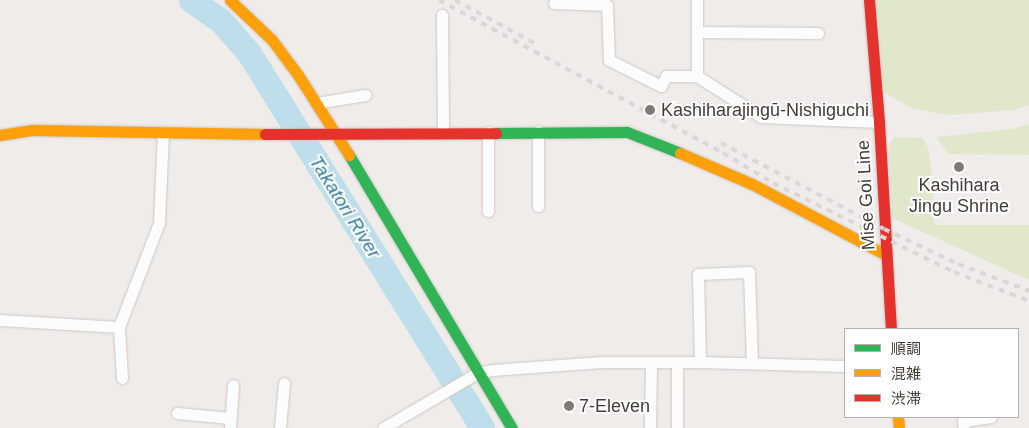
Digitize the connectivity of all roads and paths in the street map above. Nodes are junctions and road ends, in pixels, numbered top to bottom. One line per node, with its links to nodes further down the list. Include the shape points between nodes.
1 (230, 0): 10 (street, via 272,40)
2 (697, 0): 6 (street)
3 (869, 0): 11 (street, Mise Goi Line)
4 (554, 3): 8 (street, via 607,5 609,60 661,86 666,76)
5 (442, 15): 13 (street)
6 (697, 32): 7 (street); 8 (street)
7 (818, 33)
8 (697, 76): 11 (street, via 762,117)
9 (365, 95): 10 (street)
10 (317, 103): 16 (street)
11 (879, 122): 20 (street, Mise Goi Line)
12 (163, 132): 16 (street); 17 (street, via 33,130); 22 (street, via 159,223)
13 (443, 132): 14 (street); 16 (street)
14 (488, 132): 15 (street); 19 (street)
15 (538, 132): 18 (street); 20 (street, via 613,131 642,136 765,191)
16 (336, 133): 29 (street)
17 (0, 135)
18 (538, 206)
19 (488, 211)
20 (886, 255): 23 (street, Mise Goi Line)
21 (0, 320): 22 (street)
22 (119, 328): 30 (street)
23 (891, 328)
24 (651, 362): 25 (street); 29 (street, via 543,366); 39 (street)
25 (677, 362): 26 (street); 40 (street)
26 (700, 362): 27 (street); 27 (street, via 698,274 749,272)
27 (752, 363): 28 (street)
28 (844, 366)
29 (475, 374): 37 (street); 38 (street)
30 (122, 378)
31 (284, 384): 36 (street)
32 (233, 385): 35 (street)
33 (177, 413): 35 (street)
34 (984, 418): 41 (street, via 963,421)
35 (230, 423)
36 (280, 428)
37 (383, 428)
38 (512, 428)
39 (650, 428)
40 (677, 428)
41 (964, 428)

